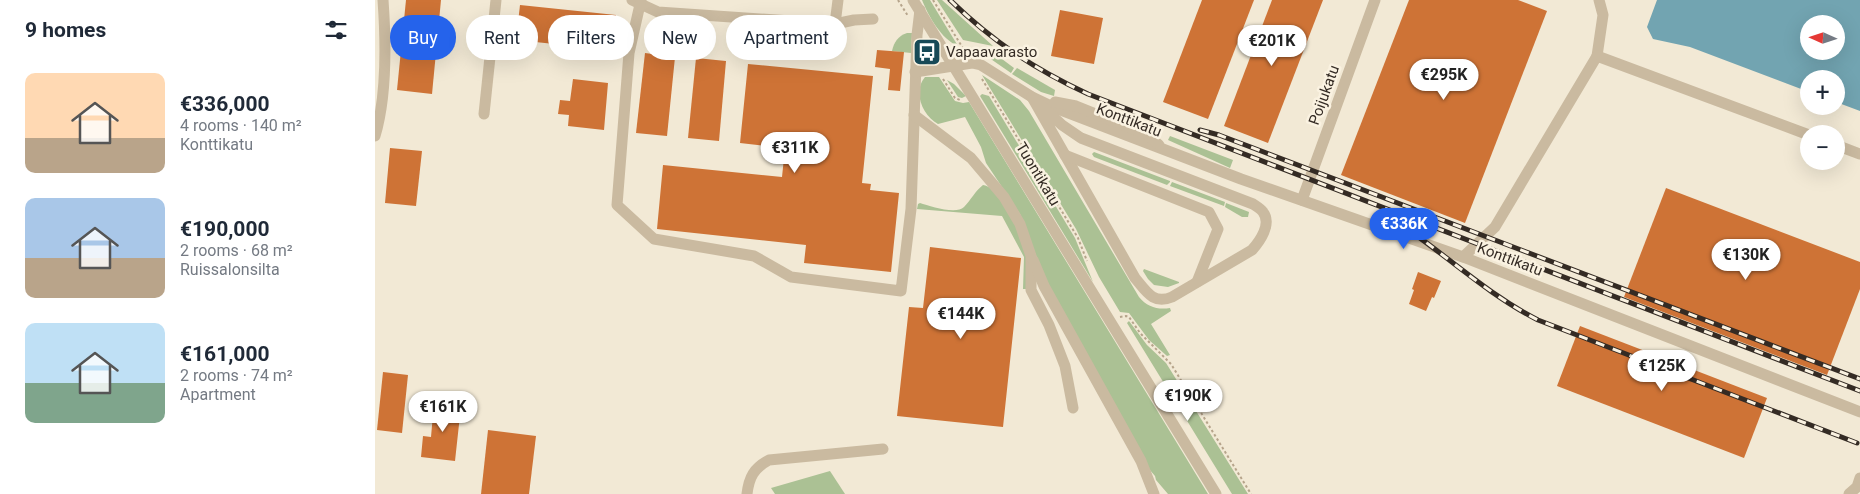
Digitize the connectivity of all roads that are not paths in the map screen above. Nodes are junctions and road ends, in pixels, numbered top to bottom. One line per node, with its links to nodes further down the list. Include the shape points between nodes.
1 (383, 0): 16 (street, via 386,42)
2 (496, 0): 18 (street)
3 (838, 0): 9 (street)
4 (913, 0): 8 (street, Tuontikatu)
5 (1375, 0): 25 (street, Poijukatu)
6 (1599, 0): 13 (street, via 1603,15)
7 (638, 1): 10 (street, via 658,12); 19 (street, via 629,53 617,204 654,239 754,256 791,277 901,291 911,208)
8 (920, 10): 14 (street, Tuontikatu); 15 (street)
9 (836, 15)
10 (726, 17)
11 (873, 20): 12 (street)
12 (847, 21)
13 (1597, 56): 20 (street); 27 (street, via 1495,227)
14 (954, 66): 15 (street, Konttikatu); 17 (street, Konttikatu, via 981,65); 35 (street, Tuontikatu)
15 (915, 72): 19 (street)
16 (379, 88): 21 (street, via 380,120)
17 (1031, 97): 24 (street); 25 (street, Konttikatu); 28 (street, via 1081,138 1241,199 1263,211 1266,220 1264,230 1252,250)
18 (484, 114)
19 (914, 114): 26 (street, via 971,158 1004,197 1020,224)
20 (1800, 132)
21 (375, 136)
22 (1845, 148): 23 (street)
23 (1860, 154)
24 (1065, 155): 28 (street, via 1135,278 1151,297 1164,300); 28 (street, via 1209,212 1218,229)
25 (1302, 200): 27 (street, Konttikatu)
26 (1031, 256): 29 (street, via 1031,290 1065,366); 33 (street, via 1044,286 1141,461)
27 (1463, 257): 30 (street, Konttikatu)
28 (1197, 282)
29 (1073, 408)
30 (1860, 412)
31 (883, 449): 34 (street, via 769,460 755,468)
32 (1860, 478): 36 (street, via 1857,487)
33 (1151, 493)
34 (747, 494)
35 (1216, 494)
36 (1849, 494)

